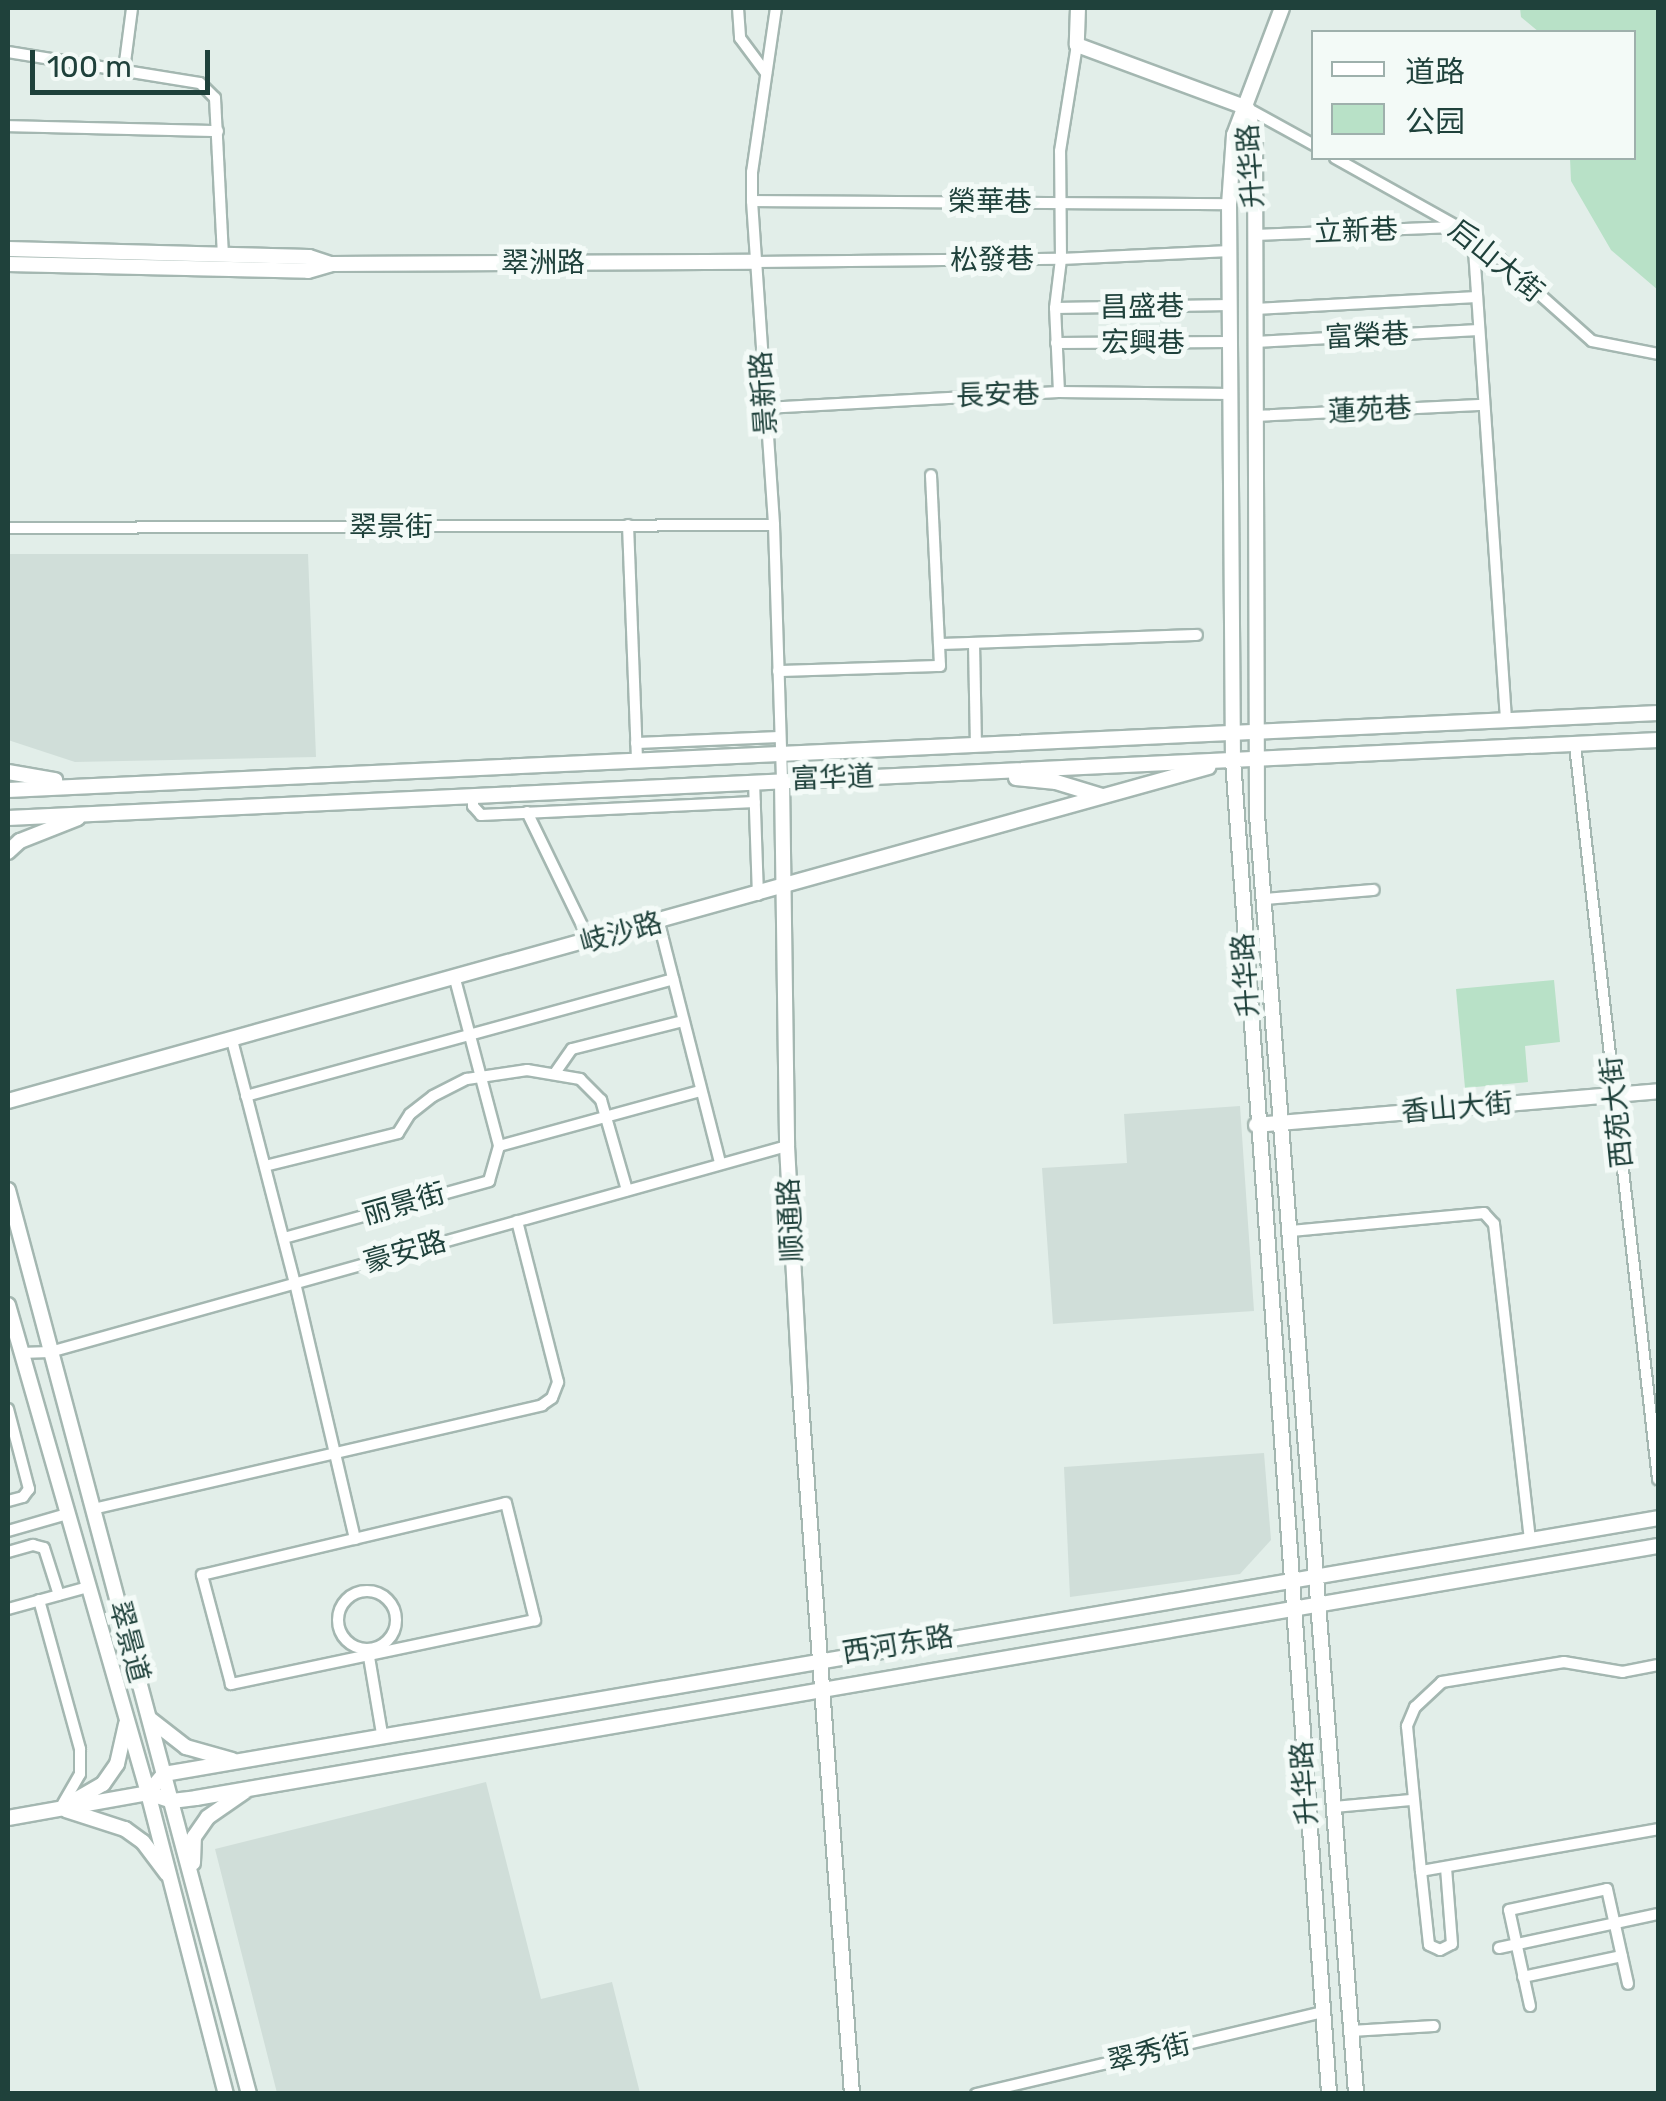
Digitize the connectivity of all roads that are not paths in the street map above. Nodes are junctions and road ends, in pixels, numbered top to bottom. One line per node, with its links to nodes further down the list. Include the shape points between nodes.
1 (132, 8): 8 (street)
2 (738, 8): 9 (street, via 740,38)
3 (776, 8): 9 (street, 景新路)
4 (1078, 8): 6 (main road)
5 (1282, 8): 10 (main road)
6 (1077, 44): 10 (main road); 16 (street, via 1060,151)
7 (8, 52): 8 (street)
8 (124, 70): 12 (street, via 200,83 214,98)
9 (766, 74): 15 (street, 景新路)
10 (1247, 108): 13 (street); 17 (main road, 升华路, via 1234,135); 19 (main road, 升华路, via 1254,139)
11 (8, 126): 12 (street)
12 (218, 131): 23 (street)
13 (1311, 143)
14 (1339, 160): 18 (street, 后山大街)
15 (752, 201): 16 (street, 榮華巷); 25 (street, 景新路)
16 (1060, 203): 17 (street, 榮華巷); 24 (street)
17 (1229, 204): 22 (main road, 升华路)
18 (1457, 226): 19 (street, 立新巷); 20 (street, 后山大街)
19 (1255, 235): 31 (main road, 升华路)
20 (1472, 235): 28 (street); 36 (street, 后山大街, via 1592,342)
21 (12, 247): 23 (main road, 翠洲路)
22 (1230, 250): 24 (street, 松發巷); 29 (main road, 升华路)
23 (223, 254): 27 (main road, 翠洲路)
24 (1060, 259): 25 (street, 松發巷); 30 (street)
25 (755, 262): 27 (main road, 翠洲路); 40 (street, 景新路)
26 (8, 264): 27 (main road, 翠洲路, via 308,270)
27 (332, 264)
28 (1477, 297): 31 (street); 32 (street)
29 (1230, 305): 30 (street, 昌盛巷); 33 (main road, 升华路)
30 (1055, 308): 35 (street)
31 (1255, 309): 34 (main road, 升华路)
32 (1479, 330): 34 (street, 富榮巷); 39 (street)
33 (1231, 342): 35 (street, 宏興巷); 38 (main road, 升华路)
34 (1255, 342): 41 (main road, 升华路)
35 (1056, 344): 37 (street)
36 (1658, 354)
37 (1059, 392): 38 (street, 長安巷); 40 (street, 長安巷)
38 (1230, 394): 53 (main road, 升华路)
39 (1484, 405): 41 (street, 蓮苑巷); 51 (street)
40 (765, 408): 44 (street, 景新路)
41 (1256, 416): 52 (main road, 升华路)
42 (931, 475): 48 (street)
43 (628, 525): 44 (street, 翠景街); 45 (street, 翠景街); 57 (street)
44 (774, 525): 49 (street, 景新路)
45 (8, 528)
46 (1197, 635): 47 (street)
47 (974, 643): 48 (street); 58 (street)
48 (938, 644): 49 (street, via 940,666)
49 (778, 671): 54 (street, 景新路)
50 (1658, 713): 51 (main road, 富华道)
51 (1506, 719): 52 (main road, 富华道)
52 (1256, 729): 53 (main road, 富华道); 61 (main road, 升华路)
53 (1233, 730): 55 (main road, 富华道); 63 (main road, 升华路)
54 (780, 737): 57 (street); 60 (street, 景新路)
55 (1058, 739): 58 (main road, 富华道); 64 (main road)
56 (1658, 740): 59 (main road, 富华道)
57 (636, 743): 62 (street)
58 (976, 744): 60 (main road, 富华道)
59 (1576, 745): 61 (main road, 富华道); 93 (street, 西苑大街)
60 (780, 754): 62 (main road, 富华道); 67 (street, 景新路)
61 (1257, 759): 63 (main road, 富华道); 81 (main road, 升华路)
62 (637, 760): 69 (main road, 富华道)
63 (1233, 760): 64 (main road, 富华道); 72 (main road, 岐沙路); 98 (main road, 升华路)
64 (1059, 768): 66 (main road, 富华道)
65 (8, 772): 69 (main road)
66 (971, 772): 67 (main road, 富华道); 72 (main road, via 1056,782)
67 (782, 780): 68 (main road, 富华道); 78 (main road, 顺通路)
68 (754, 781): 71 (main road, 富华道); 73 (street)
69 (85, 784): 70 (main road, 富华道)
70 (8, 790)
71 (473, 794): 74 (street, via 481,814); 75 (main road, 富华道)
72 (1105, 797): 78 (main road, 岐沙路)
73 (755, 802): 74 (street); 80 (street)
74 (527, 812): 83 (street)
75 (92, 813): 76 (main road, 富华道); 77 (main road)
76 (8, 818)
77 (8, 852)
78 (784, 888): 80 (main road, 岐沙路); 100 (main road, 顺通路)
79 (1374, 890): 81 (street)
80 (758, 896): 82 (main road, 岐沙路)
81 (1264, 899): 97 (main road, 升华路)
82 (659, 923): 83 (main road, 岐沙路); 85 (street)
83 (590, 942): 84 (main road, 岐沙路)
84 (454, 979): 87 (street); 88 (main road, 岐沙路)
85 (673, 980): 86 (street); 87 (street)
86 (683, 1020): 89 (street, via 572,1049); 91 (street)
87 (470, 1035): 90 (street); 94 (street)
88 (232, 1040): 94 (street); 95 (main road, 岐沙路)
89 (555, 1072): 90 (street); 96 (street, via 580,1079 601,1100)
90 (480, 1076): 99 (street); 102 (street, via 433,1096 398,1133)
91 (700, 1091): 96 (street); 101 (street)
92 (1658, 1091): 93 (main road, 香山大街)
93 (1615, 1095): 97 (main road, 香山大街); 116 (street, 西苑大街)
94 (246, 1096): 102 (street)
95 (8, 1100)
96 (606, 1117): 99 (street); 104 (street)
97 (1282, 1122): 98 (main road, 香山大街); 106 (main road, 升华路)
98 (1256, 1125): 107 (main road, 升华路)
99 (499, 1146): 108 (street, 丽景街, via 489,1180)
100 (787, 1146): 101 (street, 豪安路); 135 (main road, 顺通路)
101 (720, 1163): 104 (street, 豪安路)
102 (265, 1166): 108 (street)
103 (8, 1190): 112 (main road, 翠景道)
104 (628, 1190): 105 (street, 豪安路)
105 (517, 1221): 109 (street, 豪安路); 115 (street, via 558,1382 552,1398)
106 (1291, 1231): 107 (main road); 123 (street, via 1484,1213 1494,1224); 126 (main road, 升华路)
107 (1264, 1233): 127 (main road, 升华路)
108 (284, 1238): 109 (street)
109 (296, 1283): 112 (street, 豪安路); 115 (street)
110 (8, 1306): 111 (main road, 翠景道)
111 (10, 1326): 113 (main road, 翠景道)
112 (50, 1352): 113 (street, 豪安路); 118 (main road, 翠景道)
113 (21, 1353): 119 (main road, 翠景道)
114 (8, 1410): 117 (street, via 29,1488)
115 (336, 1450): 118 (street); 122 (street)
116 (1658, 1479)
117 (8, 1502)
118 (92, 1509): 138 (main road, 翠景道)
119 (67, 1514): 121 (street); 128 (main road, 翠景道)
120 (1658, 1518): 123 (main road, 西河东路)
121 (8, 1531)
122 (355, 1538): 134 (street, via 202,1575 231,1684); 134 (street, via 506,1502 534,1620)
123 (1530, 1541): 126 (main road, 西河东路)
124 (1658, 1546): 131 (main road, 西河东路)
125 (8, 1552): 129 (street, via 33,1544 44,1548)
126 (1319, 1578): 127 (main road, 西河东路); 131 (main road, 升华路)
127 (1290, 1582): 133 (main road, 升华路); 135 (main road, 西河东路)
128 (88, 1587): 129 (street); 139 (main road, 翠景道)
129 (59, 1595): 130 (street)
130 (40, 1600): 132 (street); 148 (street, via 80,1748 80,1774)
131 (1321, 1605): 133 (main road, 西河东路); 147 (main road, 升华路)
132 (8, 1609)
133 (1292, 1610): 137 (main road, 西河东路); 163 (main road, 升华路)
134 (368, 1652): 134 (street, via 350,1644 339,1628 346,1600 363,1591 389,1601 396,1618 392,1636); 140 (street)
135 (820, 1658): 137 (main road, 顺通路); 140 (main road, 西河东路)
136 (1658, 1665): 145 (street, via 1623,1672 1564,1662 1442,1682 1414,1707 1407,1726)
137 (822, 1693): 143 (main road, 西河东路); 168 (main road, 顺通路)
138 (150, 1720): 141 (main road, via 186,1747); 142 (main road, 翠景道)
139 (127, 1722): 144 (main road, 翠景道); 148 (main road, via 110,1774)
140 (382, 1734): 141 (main road, 西河东路)
141 (237, 1761): 142 (main road, 西河东路)
142 (164, 1774): 144 (main road); 146 (main road, 翠景道)
143 (248, 1789): 146 (main road, 西河东路); 153 (main road, via 208,1817 194,1838)
144 (148, 1793): 146 (main road, 西河东路); 148 (main road, 西河东路); 154 (main road, 翠景道)
145 (1412, 1800): 147 (street); 152 (street)
146 (172, 1801): 153 (main road, 翠景道)
147 (1334, 1807): 165 (main road, 升华路)
148 (61, 1808): 149 (main road, 西河东路); 154 (main road, via 125,1830 143,1842)
149 (8, 1818)
150 (1658, 1828): 151 (street)
151 (1446, 1868): 152 (street); 152 (street, via 1452,1944 1440,1950 1429,1945)
152 (1421, 1871)
153 (192, 1878): 167 (main road, 翠景道)
154 (171, 1880): 166 (main road, 翠景道)
155 (1658, 1914): 156 (street)
156 (1615, 1924): 157 (street); 157 (street, via 1607,1889 1509,1910); 159 (street)
157 (1516, 1945): 158 (street); 160 (street)
158 (1499, 1948)
159 (1622, 1956): 160 (street); 161 (street)
160 (1524, 1977): 162 (street)
161 (1628, 1984)
162 (1530, 2006)
163 (1322, 2012): 169 (street, 翠秀街); 170 (main road, 升华路)
164 (1434, 2026): 165 (street)
165 (1351, 2031): 171 (main road, 升华路)
166 (226, 2094)
167 (249, 2094)
168 (852, 2094)
169 (976, 2094)
170 (1328, 2094)
171 (1356, 2094)

